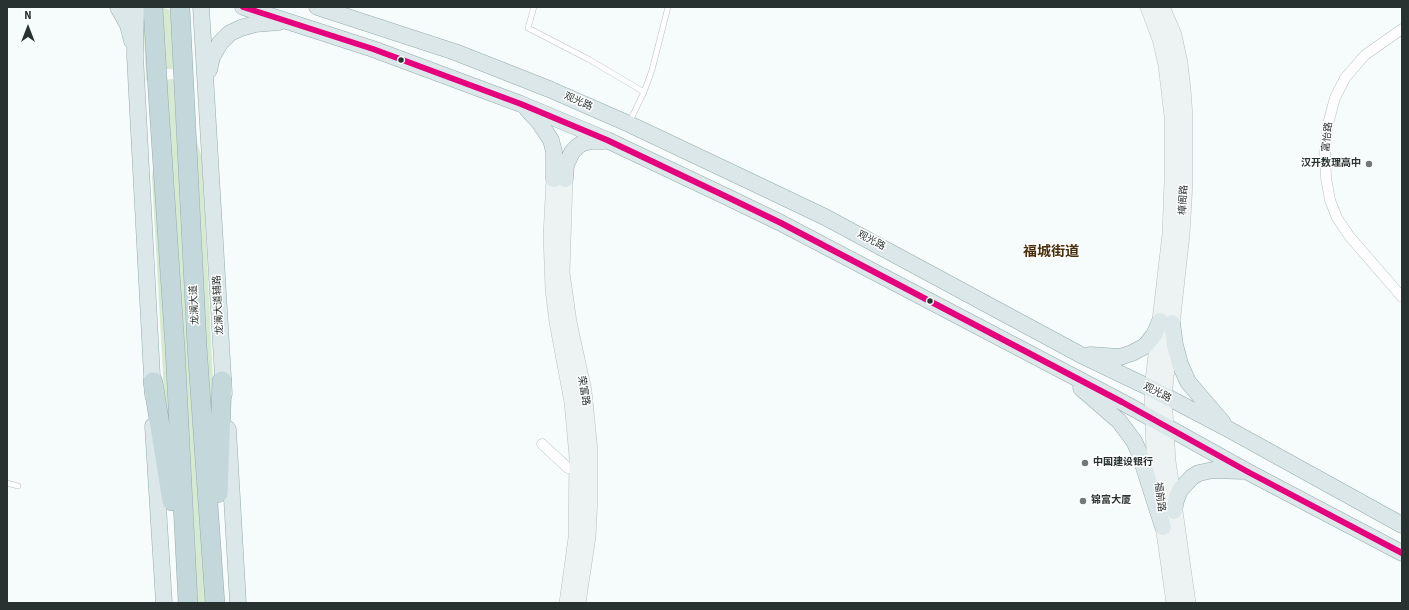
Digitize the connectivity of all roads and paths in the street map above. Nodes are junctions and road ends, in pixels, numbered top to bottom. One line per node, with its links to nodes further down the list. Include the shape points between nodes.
1 (118, 7): 14 (main road, via 128,25)
2 (136, 7): 14 (main road)
3 (153, 7): 41 (highway, via 175,347)
4 (180, 7): 40 (highway, 龙澜大道)
5 (201, 7): 15 (main road, 龙澜大道辅路)
6 (243, 7): 12 (main road)
7 (317, 7): 18 (main road, 观光路, via 455,52)
8 (534, 7): 16 (lane, via 528,28)
9 (668, 7): 16 (lane)
10 (1148, 7): 22 (main road, 樟阁路, via 1166,65 1172,116)
11 (1162, 7): 22 (main road, 樟阁路, via 1174,35 1180,63 1185,116 1182,235)
12 (292, 23): 15 (main road, via 255,24 230,33 212,57); 17 (main road, via 380,52)
13 (1402, 29): 21 (street, 富怡路, via 1365,55 1345,78 1334,98 1325,151 1326,178 1337,218 1350,237)
14 (135, 56): 26 (main road)
15 (206, 84): 25 (main road, 龙澜大道辅路)
16 (644, 92): 18 (lane)
17 (521, 104): 19 (main road); 20 (main road, via 540,122 551,140)
18 (629, 124): 23 (main road, 观光路, via 826,217)
19 (607, 140): 20 (main road, via 592,141 578,146 572,152); 24 (main road, via 781,223)
20 (560, 179): 32 (main road, 荣富路, via 551,235 553,290)
21 (1402, 297)
22 (1166, 322): 23 (main road, via 1145,346 1132,353 1120,357); 27 (main road, 樟阁路); 30 (main road, via 1188,382)
23 (1081, 355): 27 (main road, 观光路)
24 (1051, 365): 28 (main road); 38 (main road, via 1110,412 1127,430 1139,452)
25 (222, 381): 40 (highway); 43 (main road, 龙澜大道辅路, via 228,428)
26 (154, 382): 41 (highway); 42 (main road, via 153,430)
27 (1158, 393): 28 (main road, 福前路); 29 (main road, 福前路); 30 (main road, 观光路)
28 (1153, 419): 29 (main road); 38 (main road, 福前路, via 1154,454)
29 (1167, 426): 33 (main road); 36 (main road, 福前路)
30 (1230, 430): 37 (main road, 观光路)
31 (542, 444): 32 (street, via 568,468)
32 (584, 470): 44 (main road, 荣富路); 45 (main road, 荣富路, via 590,497 588,537)
33 (1250, 473): 36 (main road, via 1213,470 1199,473 1180,490); 39 (main road)
34 (7, 483): 35 (lane)
35 (18, 486)
36 (1174, 511): 47 (main road, 福前路)
37 (1402, 525)
38 (1163, 528): 46 (main road, 福前路)
39 (1402, 553)
40 (215, 601)
41 (187, 602)
42 (164, 603)
43 (238, 603)
44 (567, 603)
45 (578, 603)
46 (1174, 603)
47 (1188, 603)

